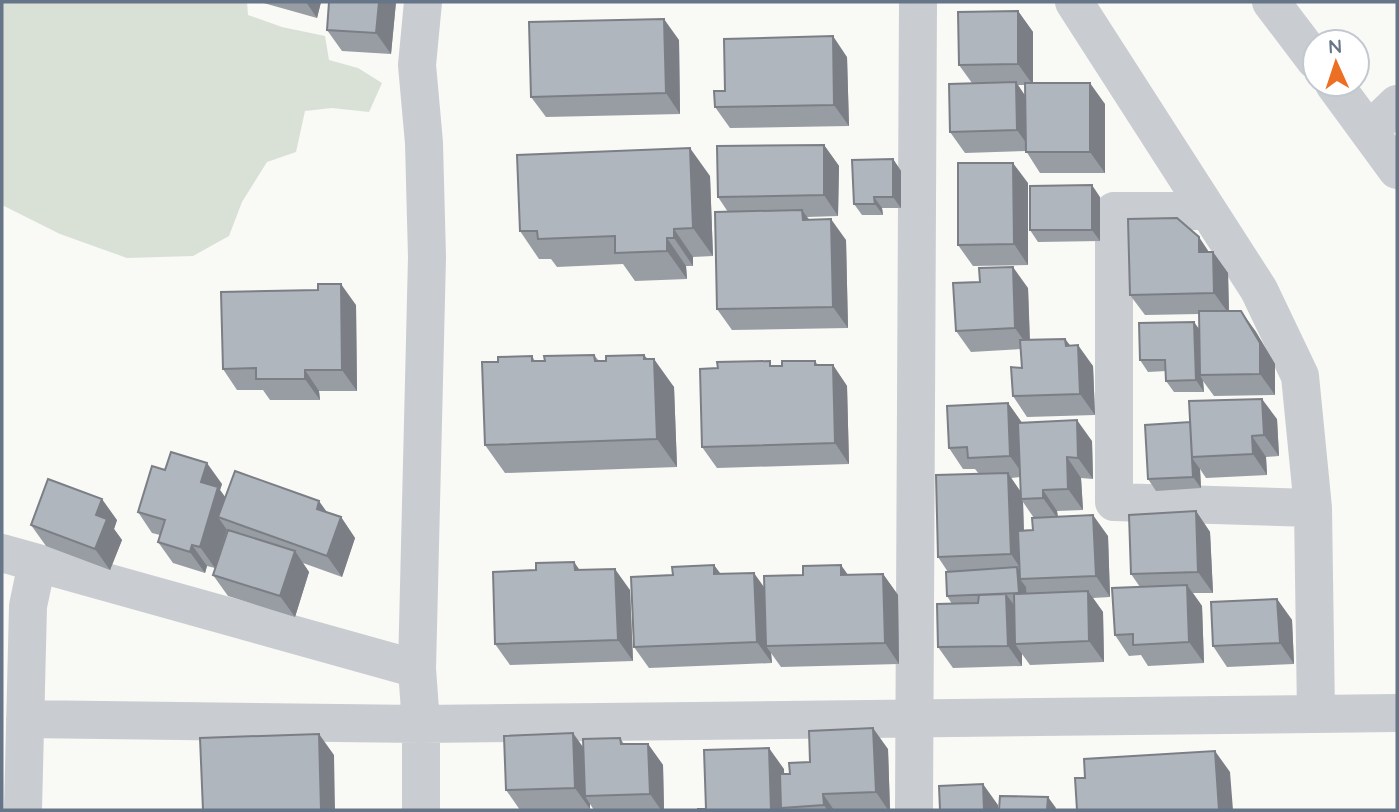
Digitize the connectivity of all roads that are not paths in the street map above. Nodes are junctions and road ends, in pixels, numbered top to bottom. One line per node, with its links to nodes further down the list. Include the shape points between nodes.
1 (423, 2): 13 (street, via 417,65 427,257)
2 (918, 2): 16 (street)
3 (1074, 2): 10 (street)
4 (1271, 2): 5 (street)
5 (1301, 42)
6 (1344, 98): 8 (street)
7 (1397, 104): 8 (street)
8 (1369, 131): 9 (street)
9 (1397, 170)
10 (1205, 211): 11 (street, via 1259,290 1300,376); 11 (street, via 1114,211 1114,502)
11 (1313, 508): 14 (street)
12 (19, 558): 13 (street); 17 (street, via 28,606)
13 (417, 669): 18 (street)
14 (1317, 713): 15 (street); 16 (street)
15 (1397, 713)
16 (912, 717): 18 (street); 21 (street)
17 (25, 719): 18 (street); 19 (street)
18 (421, 724): 20 (street)
19 (23, 810)
20 (421, 810)
21 (914, 810)

